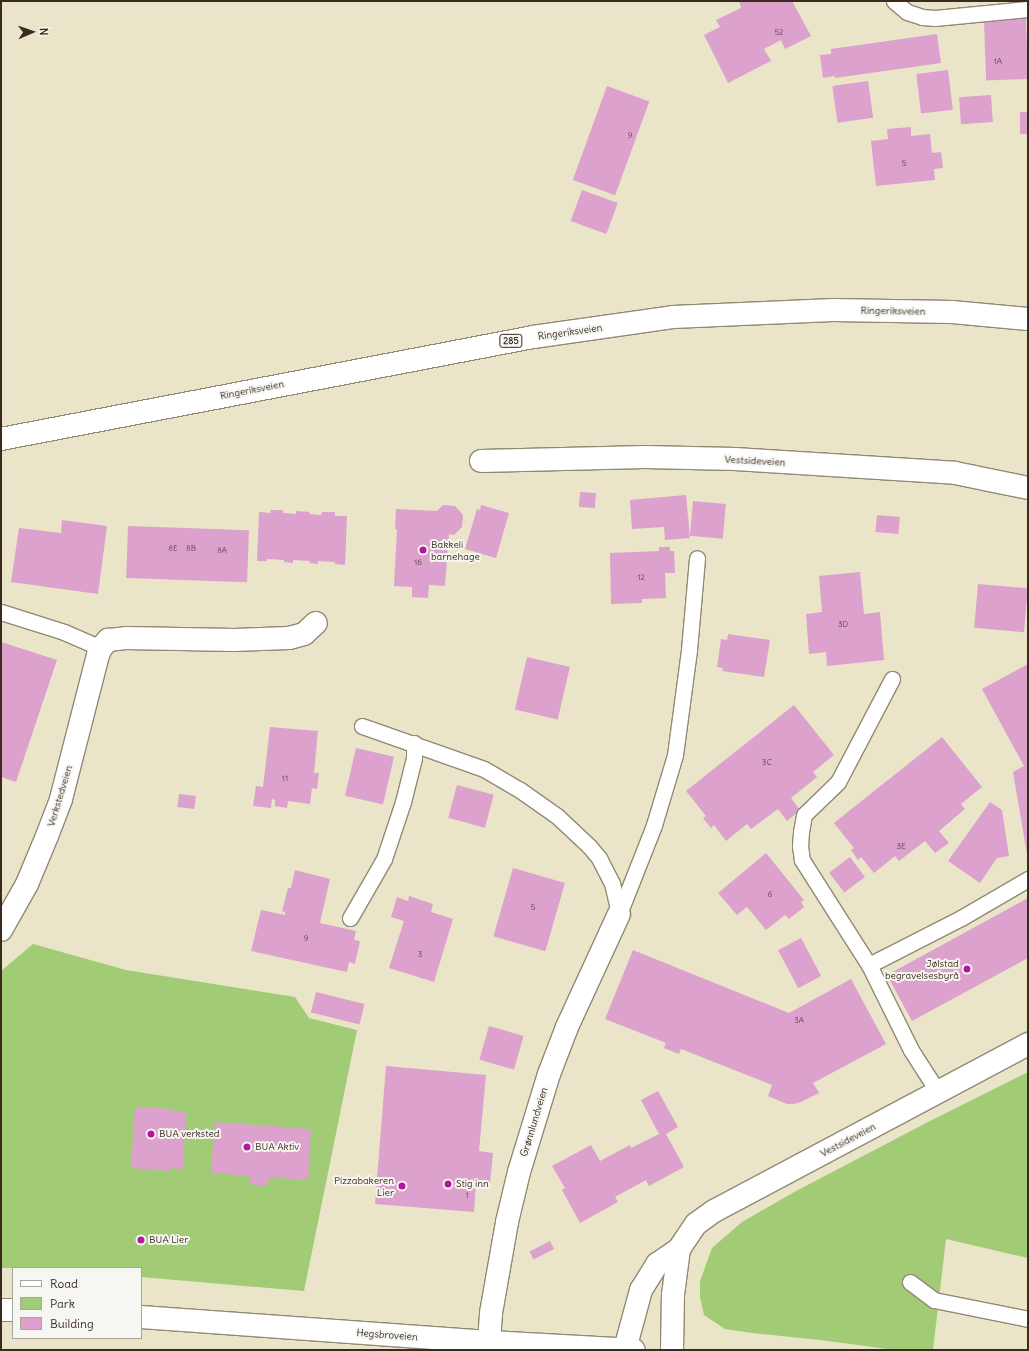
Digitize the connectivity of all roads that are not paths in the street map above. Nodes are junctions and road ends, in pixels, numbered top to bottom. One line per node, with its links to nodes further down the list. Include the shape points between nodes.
1 (894, 1): 2 (lane, via 907,12 935,18)
2 (1027, 9)
3 (1028, 319): 4 (street, Ringeriksveien / 285, via 952,312 833,310 672,317 532,337)
4 (1, 439)
5 (481, 460): 6 (street, Vestsideveien, via 645,457 735,459 955,473)
6 (1028, 488)
7 (697, 558): 15 (lane, via 689,650 675,755 654,825)
8 (1, 612): 10 (lane, via 64,632)
9 (316, 623): 10 (street, via 304,634 289,638 126,638 108,640)
10 (100, 652): 17 (street, Verkstedveien, via 61,798 26,884)
11 (892, 679): 18 (lane, via 838,782 804,815 801,832 802,860)
12 (362, 726): 13 (lane)
13 (414, 743): 15 (lane, via 484,769 557,816 600,858 612,883); 16 (lane, via 414,758 403,802 384,859)
14 (1028, 879): 18 (lane, via 961,918)
15 (619, 914): 27 (street, Grønnlundveien, via 567,1027 546,1082 507,1222 491,1313)
16 (350, 918)
17 (1, 930)
18 (869, 965): 20 (lane, via 911,1050)
19 (1028, 1044): 20 (street, Vestsideveien)
20 (938, 1092): 21 (street, Vestsideveien, via 714,1211 696,1224)
21 (679, 1249): 28 (street, Vestsideveien, via 657,1264 642,1290); 29 (street, Vestsideveien, via 673,1295)
22 (910, 1282): 26 (lane, via 934,1300)
23 (1, 1310): 24 (street)
24 (12, 1310)
25 (142, 1317): 27 (street, Hegsbroveien)
26 (1028, 1319)
27 (489, 1342): 28 (street, Hegsbroveien)
28 (629, 1350)
29 (672, 1350)

